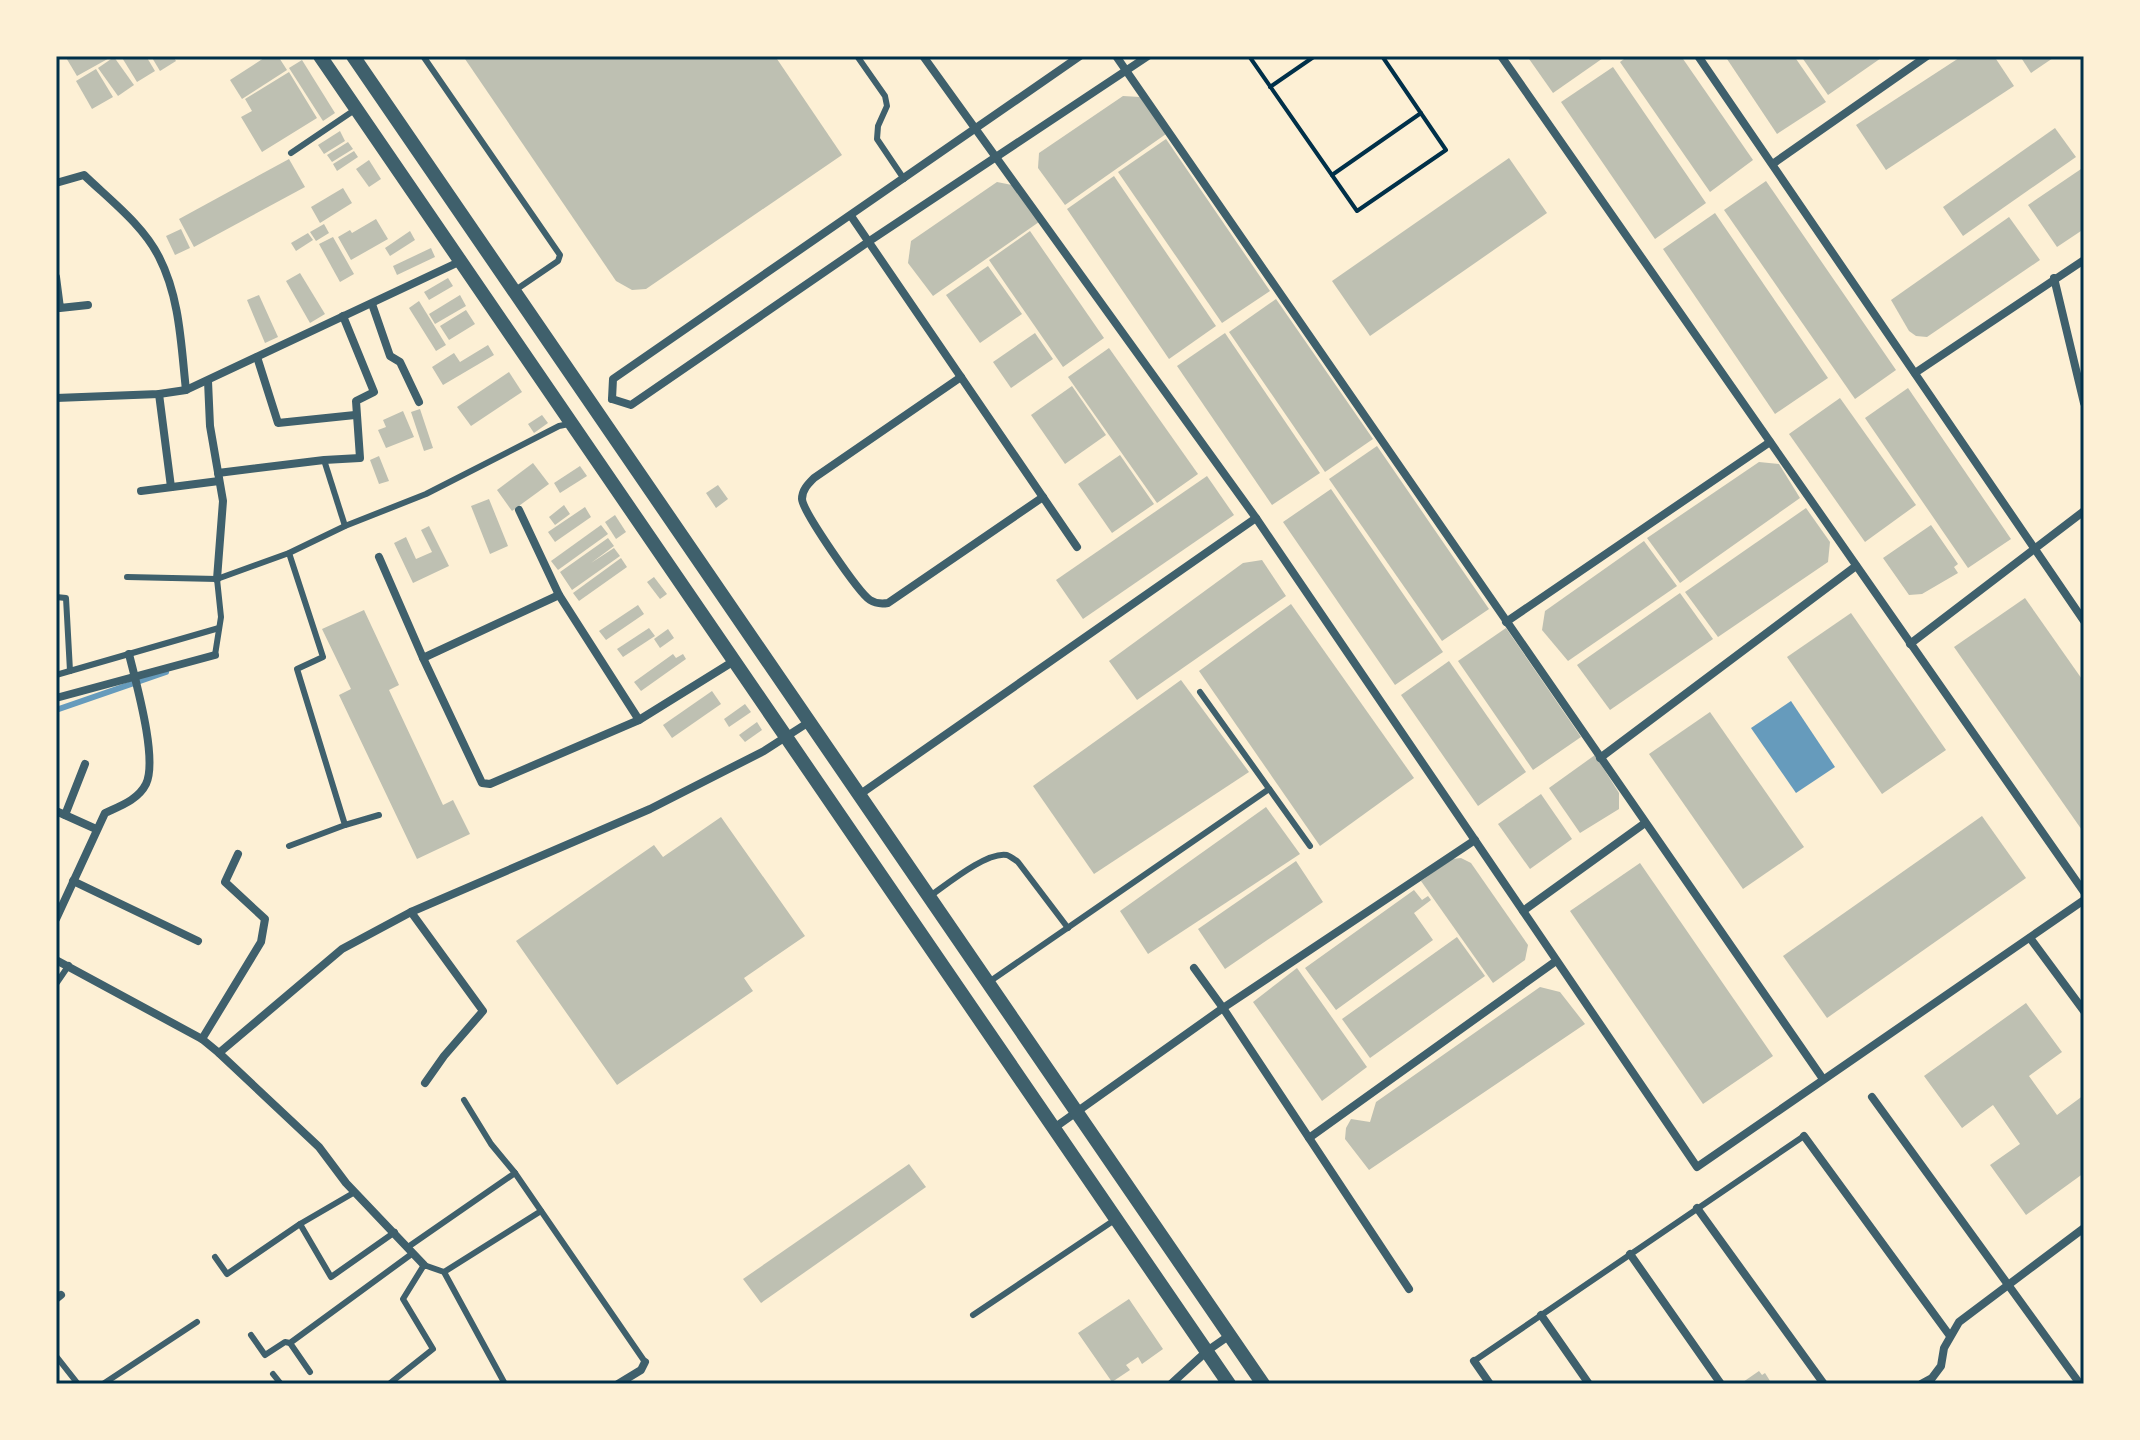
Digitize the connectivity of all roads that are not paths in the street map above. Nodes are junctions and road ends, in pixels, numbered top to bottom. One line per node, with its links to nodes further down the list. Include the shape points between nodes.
1 (320, 56): 13 (street)
2 (353, 56): 26 (street)
3 (423, 56): 26 (lane, via 560,256)
4 (857, 56): 18 (lane, via 885,96 877,139)
5 (923, 56): 14 (street)
6 (1080, 56): 14 (street)
7 (1116, 56): 12 (street)
8 (1148, 56): 12 (street)
9 (1501, 56): 43 (street)
10 (1698, 56): 17 (street)
11 (1927, 56): 17 (street)
12 (1127, 71): 16 (street); 63 (street)
13 (356, 109): 15 (lane); 23 (street)
14 (974, 128): 16 (street); 18 (street)
15 (291, 153)
16 (998, 157): 21 (street); 51 (street)
17 (1774, 163): 31 (street)
18 (904, 179): 20 (street)
19 (56, 183): 34 (street, via 84,175 159,256 175,301)
20 (851, 216): 21 (street); 37 (street, via 613,379)
21 (868, 242): 32 (street); 37 (street, via 631,405)
22 (2084, 260): 25 (street)
23 (461, 261): 27 (street); 42 (street)
24 (56, 277): 28 (street, via 60,308)
25 (2054, 278): 31 (street); 39 (street)
26 (514, 291): 40 (street)
27 (372, 304): 29 (street); 38 (street, via 390,356 400,362)
28 (88, 305)
29 (343, 316): 30 (street); 41 (street, via 374,392 357,398)
30 (257, 357): 33 (street); 41 (street, via 278,423)
31 (1915, 373): 54 (street)
32 (961, 377): 48 (street); 48 (street, via 809,483 803,503 817,528 865,596 888,603)
33 (208, 381): 34 (street); 45 (street)
34 (186, 390): 35 (street)
35 (159, 394): 36 (street); 46 (street)
36 (56, 398)
37 (612, 399): 40 (street)
38 (419, 402)
39 (2084, 403)
40 (595, 410): 42 (street); 76 (street)
41 (355, 415): 44 (street, via 361,455)
42 (572, 424): 52 (lane, via 426,494); 69 (street)
43 (1770, 442): 57 (street); 63 (street)
44 (324, 460): 45 (street); 52 (lane)
45 (219, 477): 46 (street); 59 (street, via 223,501)
46 (171, 487): 47 (street)
47 (141, 491)
48 (1043, 497): 53 (street)
49 (519, 510): 60 (street)
50 (2084, 511): 54 (street)
51 (1256, 518): 81 (street); 87 (street)
52 (345, 526): 55 (lane)
53 (1077, 547)
54 (2035, 548): 62 (street); 65 (street)
55 (289, 553): 59 (lane); 85 (lane, via 323,657 297,669)
56 (379, 557): 68 (street)
57 (1856, 566): 65 (street); 78 (street)
58 (127, 577): 59 (lane)
59 (217, 579): 64 (lane)
60 (559, 595): 68 (street); 75 (street)
61 (56, 597): 70 (lane, via 66,598)
62 (2084, 621)
63 (1506, 622): 78 (street)
64 (219, 628): 66 (lane); 67 (lane)
65 (1910, 644): 92 (street)
66 (129, 654): 70 (lane); 72 (street)
67 (215, 655): 72 (street)
68 (423, 658): 75 (street, via 482,783)
69 (734, 661): 75 (street); 77 (street)
70 (70, 671): 71 (lane)
71 (56, 675)
72 (134, 677): 74 (street); 86 (street, via 149,749 146,784 130,802 105,813)
73 (1200, 692): 80 (lane)
74 (56, 698)
75 (639, 720)
76 (809, 722): 77 (street); 81 (street)
77 (787, 738): 96 (street, via 650,809); 116 (street)
78 (1600, 758): 84 (street)
79 (85, 764): 82 (street)
80 (1269, 789): 89 (lane); 98 (lane)
81 (859, 795): 93 (street)
82 (60, 813): 86 (street)
83 (379, 815): 85 (lane)
84 (1645, 823): 95 (street); 111 (street)
85 (345, 825): 88 (lane)
86 (96, 829): 91 (street)
87 (1475, 840): 95 (street); 107 (street)
88 (289, 846)
89 (1310, 846)
90 (238, 854): 109 (street, via 225,882 265,919 261,942)
91 (73, 881): 97 (street); 100 (street)
92 (2084, 892)
93 (929, 897): 98 (lane, via 971,867 1007,855); 105 (street)
94 (2084, 900): 99 (street)
95 (1523, 911): 102 (street)
96 (411, 912): 110 (street, via 342,949); 112 (street, via 483,1011)
97 (56, 919)
98 (1068, 928): 105 (lane)
99 (2030, 938): 108 (street); 111 (street)
100 (198, 941)
101 (56, 960): 103 (street)
102 (1556, 961): 111 (street, via 1697,1167); 118 (street)
103 (69, 965): 106 (lane); 109 (street)
104 (1194, 968): 107 (street)
105 (988, 983): 115 (street)
106 (56, 984)
107 (1223, 1008): 115 (street); 118 (street)
108 (2084, 1011)
109 (202, 1039): 110 (street)
110 (219, 1053): 120 (street, via 319,1147)
111 (1823, 1079)
112 (425, 1083)
113 (1872, 1097): 132 (street)
114 (464, 1100): 119 (lane)
115 (1077, 1112): 116 (street); 138 (street)
116 (1054, 1128): 123 (street)
117 (1804, 1136): 121 (lane); 139 (street)
118 (1309, 1138): 133 (street)
119 (515, 1173): 122 (lane); 127 (lane)
120 (355, 1192): 124 (lane); 126 (street)
121 (1697, 1208): 128 (lane); 160 (street)
122 (541, 1211): 131 (lane); 144 (lane)
123 (1116, 1219): 134 (lane); 141 (street)
124 (300, 1224): 126 (lane, via 331,1277); 129 (lane, via 227,1274)
125 (2084, 1228): 132 (street)
126 (395, 1232): 127 (street)
127 (410, 1250): 130 (street); 140 (lane)
128 (1630, 1254): 135 (lane); 159 (street)
129 (215, 1257)
130 (424, 1265): 131 (lane); 151 (lane, via 403,1299 433,1349)
131 (444, 1272): 152 (lane)
132 (2007, 1286): 139 (street, via 1959,1322); 162 (street)
133 (1409, 1289)
134 (973, 1315)
135 (1541, 1315): 143 (lane); 158 (street)
136 (197, 1322): 149 (lane)
137 (251, 1335): 140 (lane, via 265,1355)
138 (1230, 1335): 141 (street); 156 (street)
139 (1950, 1336): 147 (street)
140 (290, 1343): 145 (lane)
141 (1207, 1351): 154 (street); 155 (street)
142 (56, 1356): 148 (lane)
143 (1474, 1361): 157 (street)
144 (645, 1362): 153 (street)
145 (310, 1372)
146 (273, 1374): 150 (lane)
147 (1935, 1381): 161 (street)
148 (78, 1384)
149 (103, 1384)
150 (281, 1384)
151 (389, 1384)
152 (505, 1384)
153 (618, 1384)
154 (1171, 1384)
155 (1229, 1384)
156 (1263, 1384)
157 (1490, 1384)
158 (1589, 1384)
159 (1721, 1384)
160 (1824, 1384)
161 (1921, 1384)
162 (2080, 1384)

